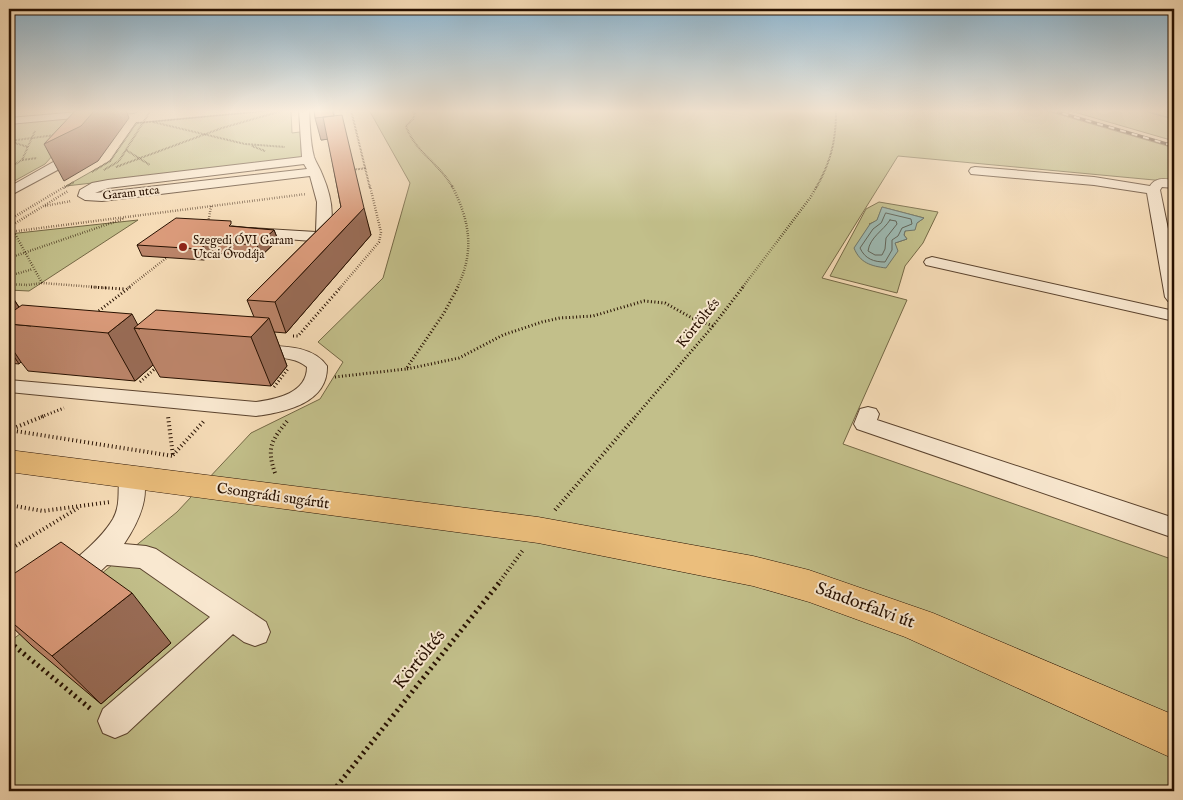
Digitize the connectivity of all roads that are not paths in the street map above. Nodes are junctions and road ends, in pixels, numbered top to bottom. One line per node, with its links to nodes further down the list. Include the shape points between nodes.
1 (74, 147): 7 (street, via 59,164)
2 (310, 147): 3 (street)
3 (312, 164): 8 (street, Garam utca); 10 (street, via 321,192 325,226)
4 (975, 171): 6 (street, via 1094,181)
5 (1174, 184): 6 (street, via 1158,183)
6 (1153, 190): 13 (street)
7 (9, 192)
8 (91, 197)
9 (242, 232): 10 (street)
10 (322, 237): 11 (street)
11 (304, 260)
12 (932, 262): 14 (street)
13 (1174, 297)
14 (1174, 316)
15 (237, 350): 16 (street, via 299,345 317,366 317,378 299,397 278,406 256,409)
16 (9, 386)
17 (868, 414): 20 (street, via 865,424)
18 (9, 461): 19 (main road, Csongrádi sugárút)
19 (147, 478): 21 (main road, Csongrádi sugárút); 22 (street, via 123,524)
20 (1174, 528)
21 (532, 537): 25 (main road, Sándorfalvi út, via 753,572 809,586 918,625)
22 (102, 553): 23 (street); 24 (street, via 146,557 243,624)
23 (45, 599)
24 (114, 721)
25 (1174, 737)

